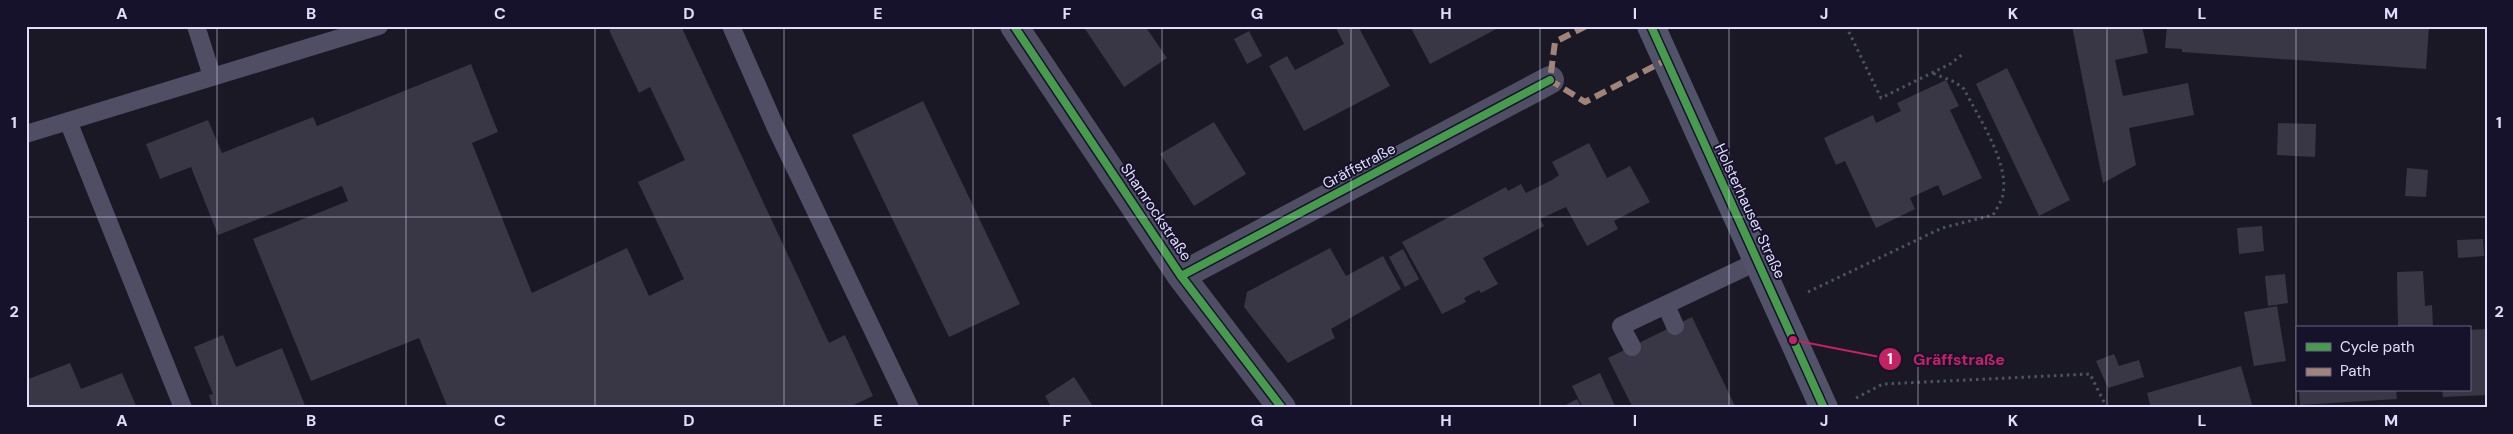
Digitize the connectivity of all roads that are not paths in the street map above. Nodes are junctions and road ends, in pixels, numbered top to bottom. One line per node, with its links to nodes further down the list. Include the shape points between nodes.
1 (196, 26): 6 (lane)
2 (379, 26): 6 (lane)
3 (731, 26): 17 (lane, via 775,126)
4 (1014, 26): 11 (street, Shamrockstraße)
5 (1651, 26): 10 (main road, Holsterhauser Straße)
6 (212, 76): 8 (lane)
7 (1550, 80): 11 (street, Gräffstraße)
8 (68, 121): 9 (lane); 16 (lane)
9 (26, 134)
10 (1758, 261): 12 (lane); 15 (main road, Holsterhauser Straße, via 1778,306)
11 (1182, 276): 18 (street, Shamrockstraße)
12 (1666, 305): 13 (lane); 14 (lane, via 1622,326)
13 (1675, 326)
14 (1632, 347)
15 (1837, 404)
16 (183, 408)
17 (910, 408)
18 (1282, 408)

